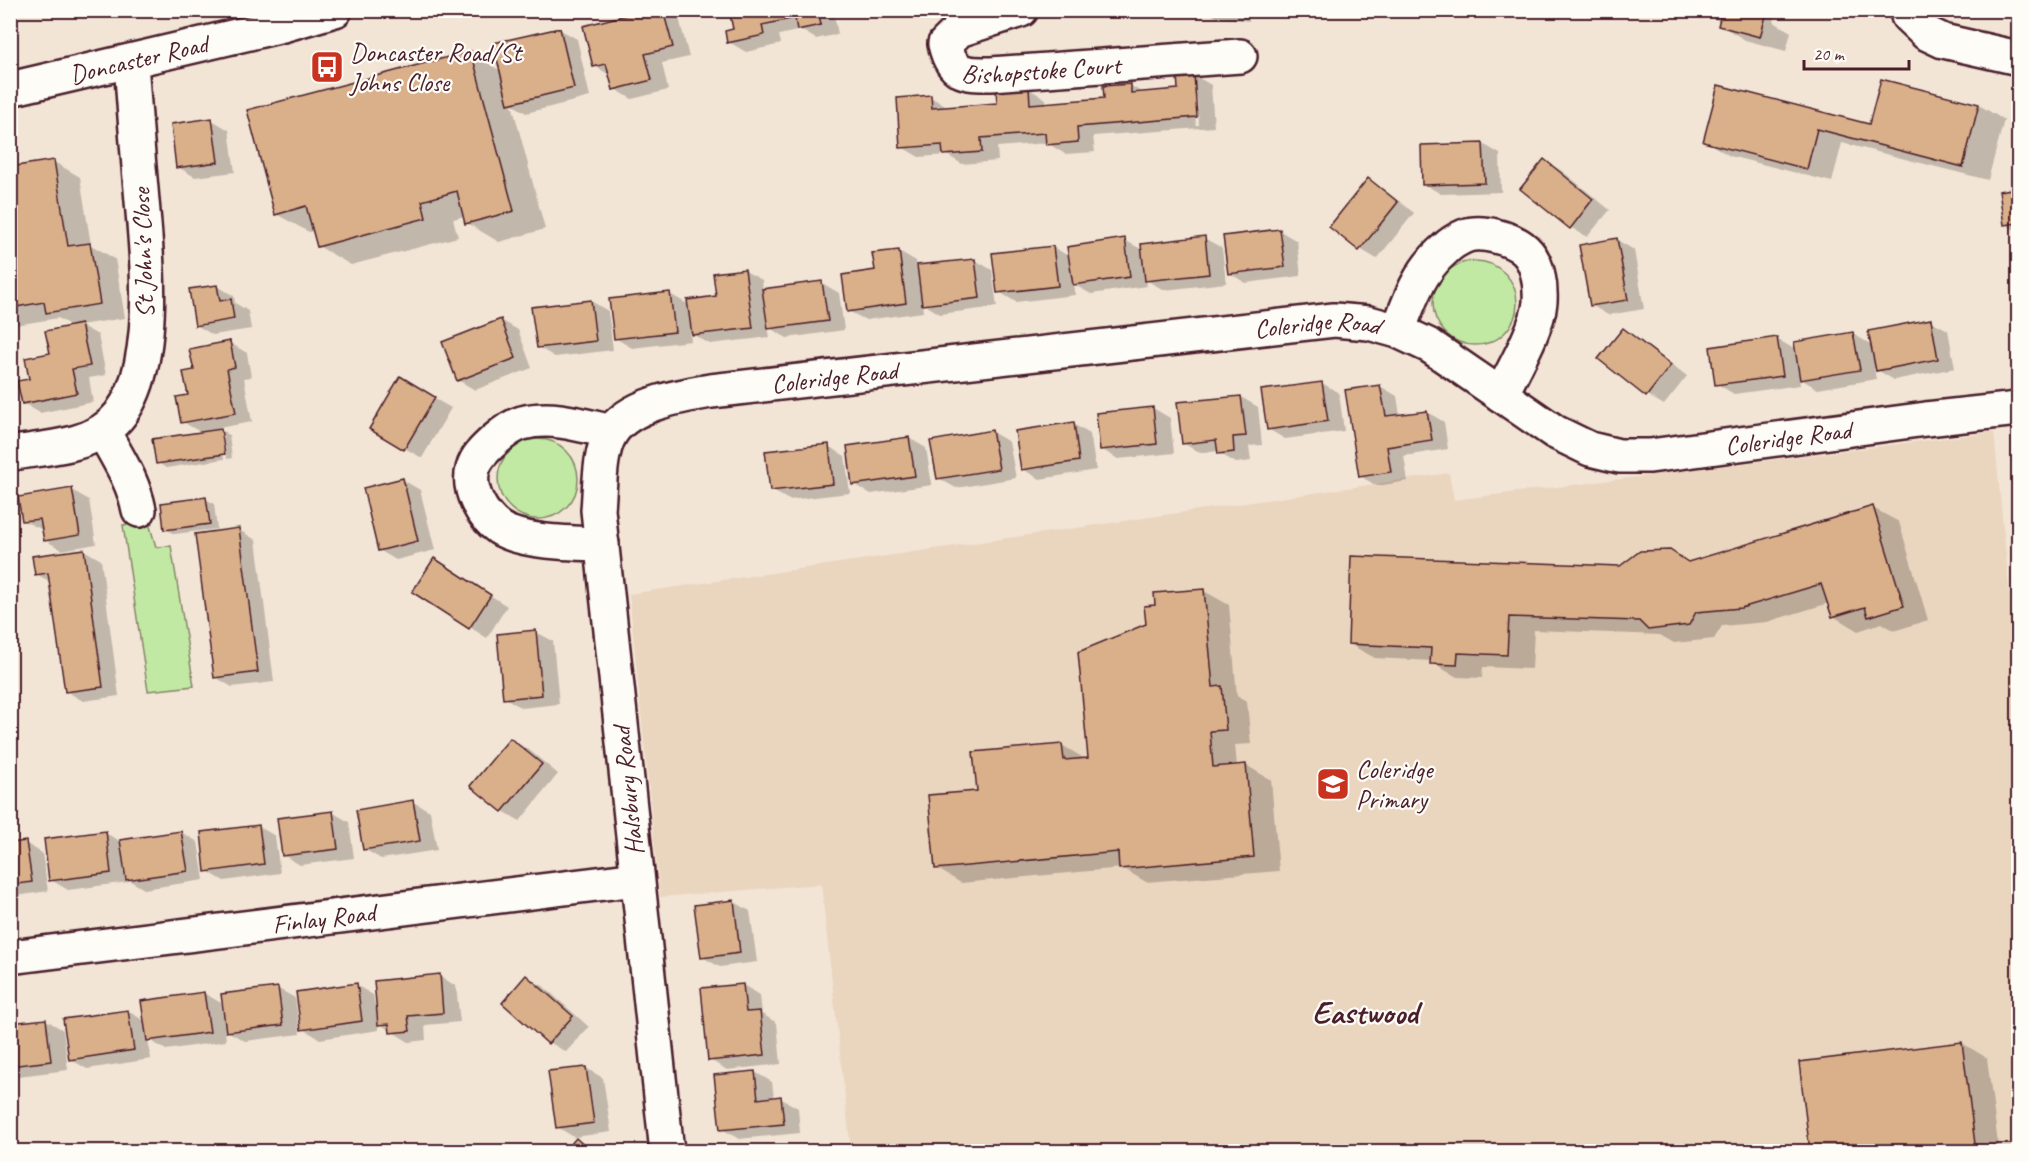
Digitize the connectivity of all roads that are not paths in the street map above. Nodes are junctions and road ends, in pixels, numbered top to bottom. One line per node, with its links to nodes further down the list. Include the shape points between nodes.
1 (334, 10): 6 (street, Doncaster Road)
2 (1021, 10): 4 (street, Bishopstoke Court, via 959,30 945,44 949,61 963,74 991,74)
3 (1908, 16): 5 (street, via 1926,33 1943,41)
4 (1240, 56)
5 (2019, 58)
6 (131, 62): 7 (street, Doncaster Road); 11 (street, St John's Close, via 149,286 146,333 130,397 120,416)
7 (10, 89)
8 (1398, 331): 9 (street, Coleridge Road, via 1430,346); 9 (street, Coleridge Road, via 1423,273 1459,240 1488,234 1525,250 1535,267 1540,304 1531,333); 12 (street, Coleridge Road, via 1334,320 711,391 650,406 628,417)
9 (1501, 395): 10 (street, Coleridge Road, via 1555,432 1590,449 1618,456 1650,456)
10 (2019, 409)
11 (103, 431): 13 (street, St John's Close, via 81,441); 14 (street, via 130,479)
12 (611, 432): 15 (street, Halsbury Road, via 605,447 598,510); 15 (street, via 564,421 519,424 482,452 472,469 473,491 481,509 500,528 527,538)
13 (15, 453)
14 (139, 510)
15 (602, 544): 16 (street, Halsbury Road)
16 (637, 879): 17 (street, Finlay Road); 18 (street, Halsbury Road)
17 (10, 957)
18 (667, 1152)

